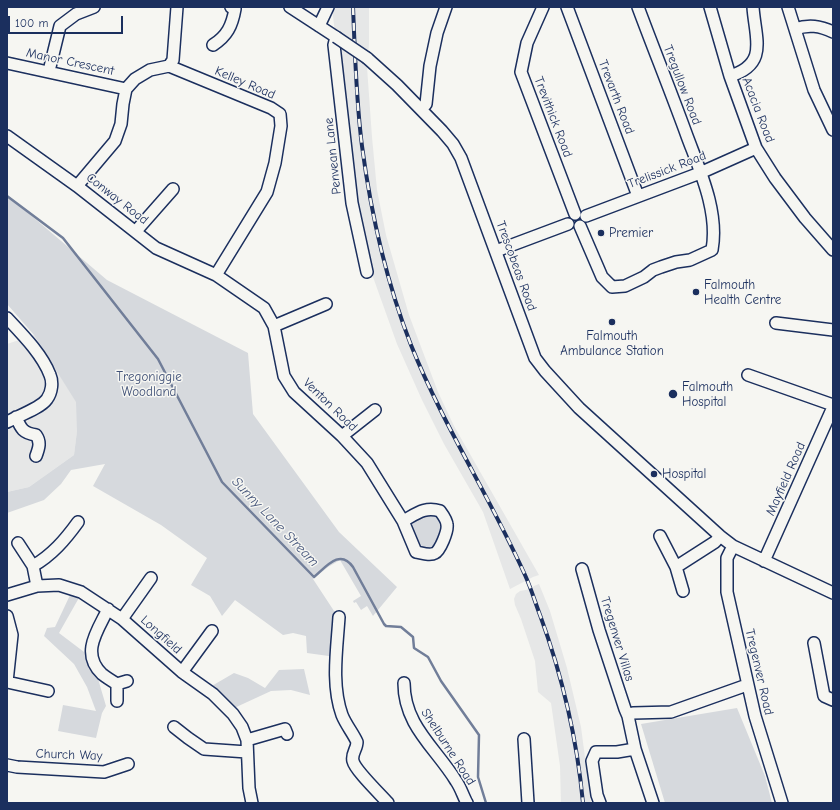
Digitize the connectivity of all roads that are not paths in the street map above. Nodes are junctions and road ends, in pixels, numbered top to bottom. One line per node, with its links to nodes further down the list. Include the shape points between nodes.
1 (94, 7): 20 (street, via 76,14 60,26)
2 (177, 7): 19 (street, via 173,60)
3 (231, 7): 17 (street, via 235,9 232,22 222,39)
4 (290, 7): 13 (street, Trescobeas Road)
5 (328, 7): 13 (street)
6 (446, 7): 23 (street, via 430,66 426,104)
7 (543, 7): 31 (street, Trevithick Road, via 527,43 521,72)
8 (567, 7): 30 (street, Trevarth Road)
9 (638, 7): 27 (street, Tregullow Road)
10 (710, 7): 21 (street, Acacia Road)
11 (753, 7): 21 (street, via 757,43 754,61 747,69)
12 (788, 7): 14 (street)
13 (320, 26): 16 (street, Trescobeas Road)
14 (795, 29): 15 (street, via 810,26); 24 (street, via 814,90)
15 (833, 32)
16 (336, 37): 23 (street, Trescobeas Road, bridge, via 367,58); 37 (street, Penvean Lane, via 334,45 352,203)
17 (213, 45)
18 (7, 63): 20 (street, Manor Crescent)
19 (169, 66): 22 (street, via 150,70 135,79); 38 (street, Kelley Road, via 280,114 281,126 275,163 267,192)
20 (49, 71): 22 (street, Manor Crescent)
21 (730, 76): 26 (street, Acacia Road)
22 (126, 89): 28 (street, via 122,124 115,141)
23 (421, 109): 36 (street, Trescobeas Road, via 453,144 461,158)
24 (833, 130)
25 (7, 136): 28 (street, Conway Road)
26 (756, 148): 27 (street, Trelissick Road); 35 (street, Acacia Road, via 792,201)
27 (700, 173): 30 (street, Trelissick Road); 33 (street, Tregullow Road, via 713,223 714,237 712,250 696,258 653,270 625,286 612,287 602,277)
28 (77, 186): 34 (street, Conway Road)
29 (173, 189): 34 (street)
30 (638, 196): 31 (street, Trelissick Road)
31 (580, 215): 32 (street, via 570,217 567,220); 33 (street, via 587,219)
32 (568, 224): 33 (street, via 573,228); 36 (street)
33 (580, 226)
34 (136, 231): 38 (street, Conway Road, via 156,248)
35 (833, 250)
36 (496, 251): 53 (street, Trescobeas Road, via 535,358 545,371 582,411)
37 (367, 272)
38 (216, 275): 42 (street, Venton Road, via 264,308)
39 (326, 304): 42 (street)
40 (7, 318): 47 (street, via 38,354 52,381 48,398 42,404)
41 (776, 323): 43 (street)
42 (274, 326): 48 (street, Venton Road, via 284,376 294,392)
43 (833, 330)
44 (748, 376): 45 (street)
45 (833, 406): 56 (street, Mayfield Road)
46 (375, 410): 48 (street)
47 (12, 419): 49 (street, via 22,430 36,435 40,440)
48 (342, 436): 50 (street, Venton Road, via 367,463)
49 (36, 456)
50 (403, 521): 50 (street, Venton Road, via 426,509 440,511 447,524 447,531 436,553 416,552)
51 (78, 522): 57 (street, via 46,559)
52 (660, 536): 58 (street)
53 (720, 536): 55 (street, Trescobeas Road); 58 (street, via 715,542)
54 (18, 542): 57 (street)
55 (733, 546): 56 (street, Trescobeas Road); 73 (street, Tregenver Road, via 727,558 727,592)
56 (764, 561): 63 (street, Trescobeas Road)
57 (33, 566): 61 (street)
58 (676, 567): 62 (street)
59 (582, 569): 77 (street, Tregenver Villas)
60 (151, 578): 68 (street, Longfield)
61 (37, 586): 64 (street, Longfield); 65 (street, Longfield, via 58,585 81,592)
62 (683, 591)
63 (833, 593)
64 (7, 595)
65 (108, 609): 68 (street, Longfield); 75 (street, via 91,643 92,660 101,673 122,682)
66 (7, 616): 74 (street, via 12,634 7,682)
67 (339, 617): 87 (street, via 335,668 337,696 342,715 356,739 353,761)
68 (122, 619): 71 (street, Longfield)
69 (212, 632): 71 (street, Longfield)
70 (814, 643): 76 (street, via 824,696)
71 (182, 672): 81 (street, Longfield, via 213,694 233,714)
72 (404, 683): 88 (street, Shelburne Road, via 409,715 457,781)
73 (747, 685): 77 (street, via 671,712 634,713); 92 (street, Tregenver Road)
74 (48, 691)
75 (117, 700)
76 (833, 700)
77 (628, 716): 82 (street, Tregenver Villas)
78 (174, 727): 83 (street, via 204,749)
79 (287, 734): 81 (street, via 285,729)
80 (524, 739): 89 (street)
81 (247, 740): 83 (street, Longfield)
82 (635, 749): 90 (street, via 596,752 592,762); 91 (street, Tregenver Villas)
83 (247, 752): 86 (street, Longfield)
84 (128, 764): 85 (street, Church Way, via 104,772)
85 (7, 765)
86 (252, 803)
87 (388, 803)
88 (467, 803)
89 (528, 803)
90 (600, 803)
91 (653, 803)
92 (782, 803)

